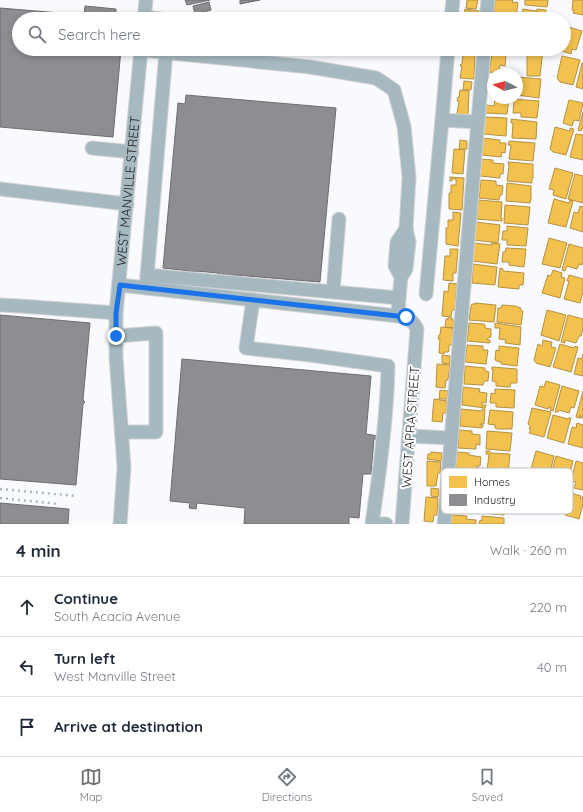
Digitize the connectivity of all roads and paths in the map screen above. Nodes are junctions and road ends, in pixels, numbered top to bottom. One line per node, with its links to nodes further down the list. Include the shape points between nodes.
1 (146, 0): 4 (street)
2 (453, 0): 5 (street)
3 (488, 0): 6 (street)
4 (145, 12)
5 (452, 12)
6 (487, 12)
7 (140, 56): 15 (street, WEST MANVILLE STREET)
8 (166, 56): 19 (street)
9 (204, 56): 23 (street, via 310,67 376,78 394,90 404,126 409,177 406,229 409,242)
10 (447, 56): 12 (street)
11 (483, 56): 13 (street)
12 (442, 120): 13 (street); 22 (street)
13 (478, 122): 31 (street)
14 (92, 148): 15 (street)
15 (132, 152): 17 (street, WEST MANVILLE STREET)
16 (0, 189): 17 (street)
17 (127, 204): 20 (street, WEST MANVILLE STREET)
18 (340, 219): 21 (street)
19 (146, 281): 20 (street); 21 (street); 24 (street)
20 (120, 285): 26 (street, WEST MANVILLE STREET)
21 (333, 292): 23 (street)
22 (426, 294)
23 (399, 298): 27 (street)
24 (253, 300): 27 (street); 35 (street, via 246,348 388,366 378,489 372,523)
25 (0, 306): 26 (street)
26 (116, 313): 28 (street, WEST MANVILLE STREET)
27 (398, 316): 30 (street, WEST APRA STREET, via 412,321 417,329)
28 (116, 336): 29 (street, WEST MANVILLE STREET); 29 (street, via 156,333 156,432)
29 (123, 432): 34 (street, WEST MANVILLE STREET, via 124,467)
30 (409, 436): 31 (street); 36 (street, WEST APRA STREET)
31 (451, 438): 32 (street)
32 (449, 468)
33 (445, 514): 37 (street)
34 (120, 524)
35 (386, 524)
36 (402, 524)
37 (444, 524)

